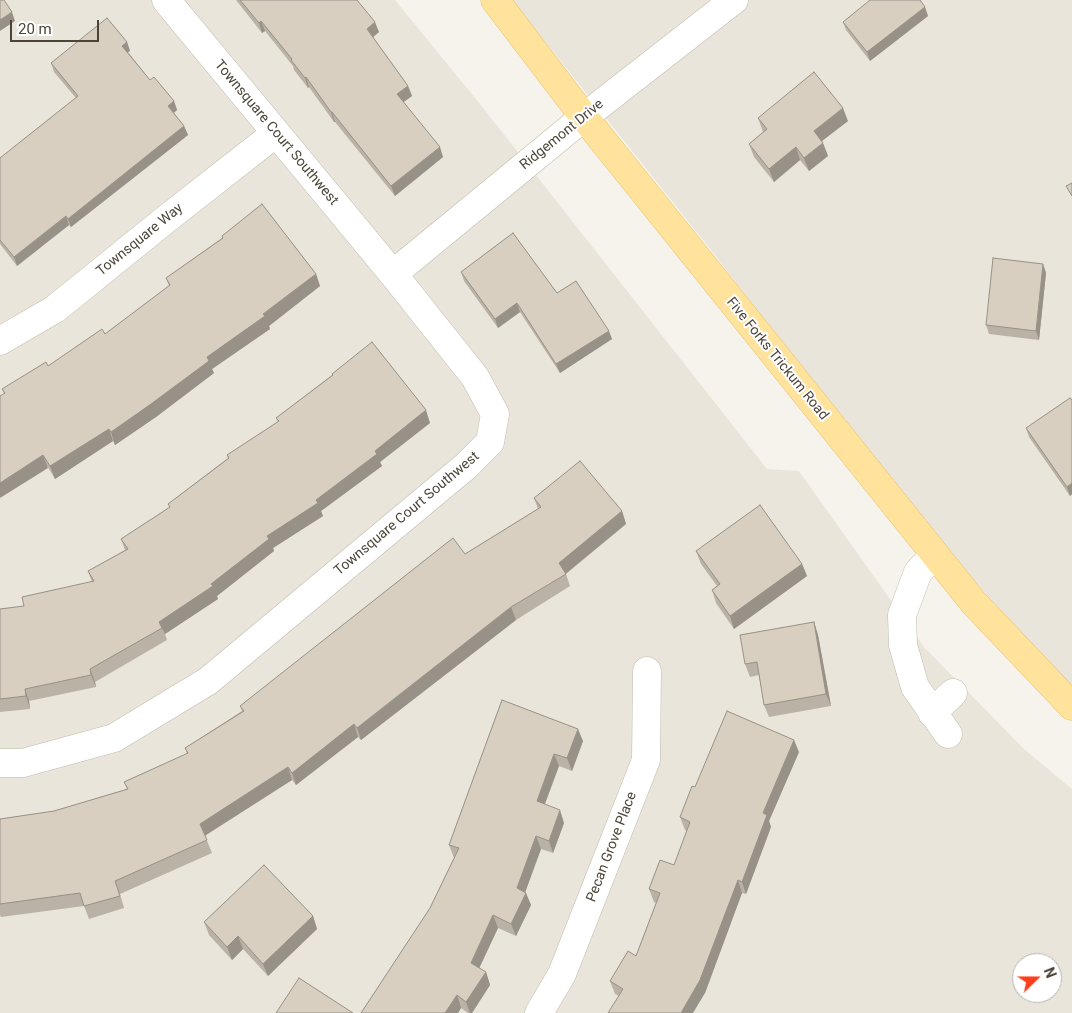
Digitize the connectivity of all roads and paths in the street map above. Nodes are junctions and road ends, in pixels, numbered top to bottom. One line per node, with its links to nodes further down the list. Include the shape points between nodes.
1 (166, 0): 5 (street, Townsquare Court Southwest)
2 (496, 0): 4 (main road, Five Forks Trickum Road)
3 (734, 0): 4 (street, Ridgemont Drive)
4 (584, 117): 6 (street, Ridgemont Drive); 8 (main road, Five Forks Trickum Road)
5 (276, 133): 6 (street, Townsquare Court Southwest); 7 (street, Townsquare Way, via 55,309)
6 (393, 274): 12 (street, Townsquare Court Southwest, via 475,377 495,414 490,442 466,466 208,681 114,738 23,763)
7 (0, 342)
8 (935, 555): 10 (street, via 918,572 902,615 903,645 915,687 940,723); 11 (main road, Five Forks Trickum Road, via 974,603)
9 (647, 671): 13 (street, Pecan Grove Place, via 646,760 562,974)
10 (953, 693)
11 (1072, 706)
12 (0, 763)
13 (539, 1013)

